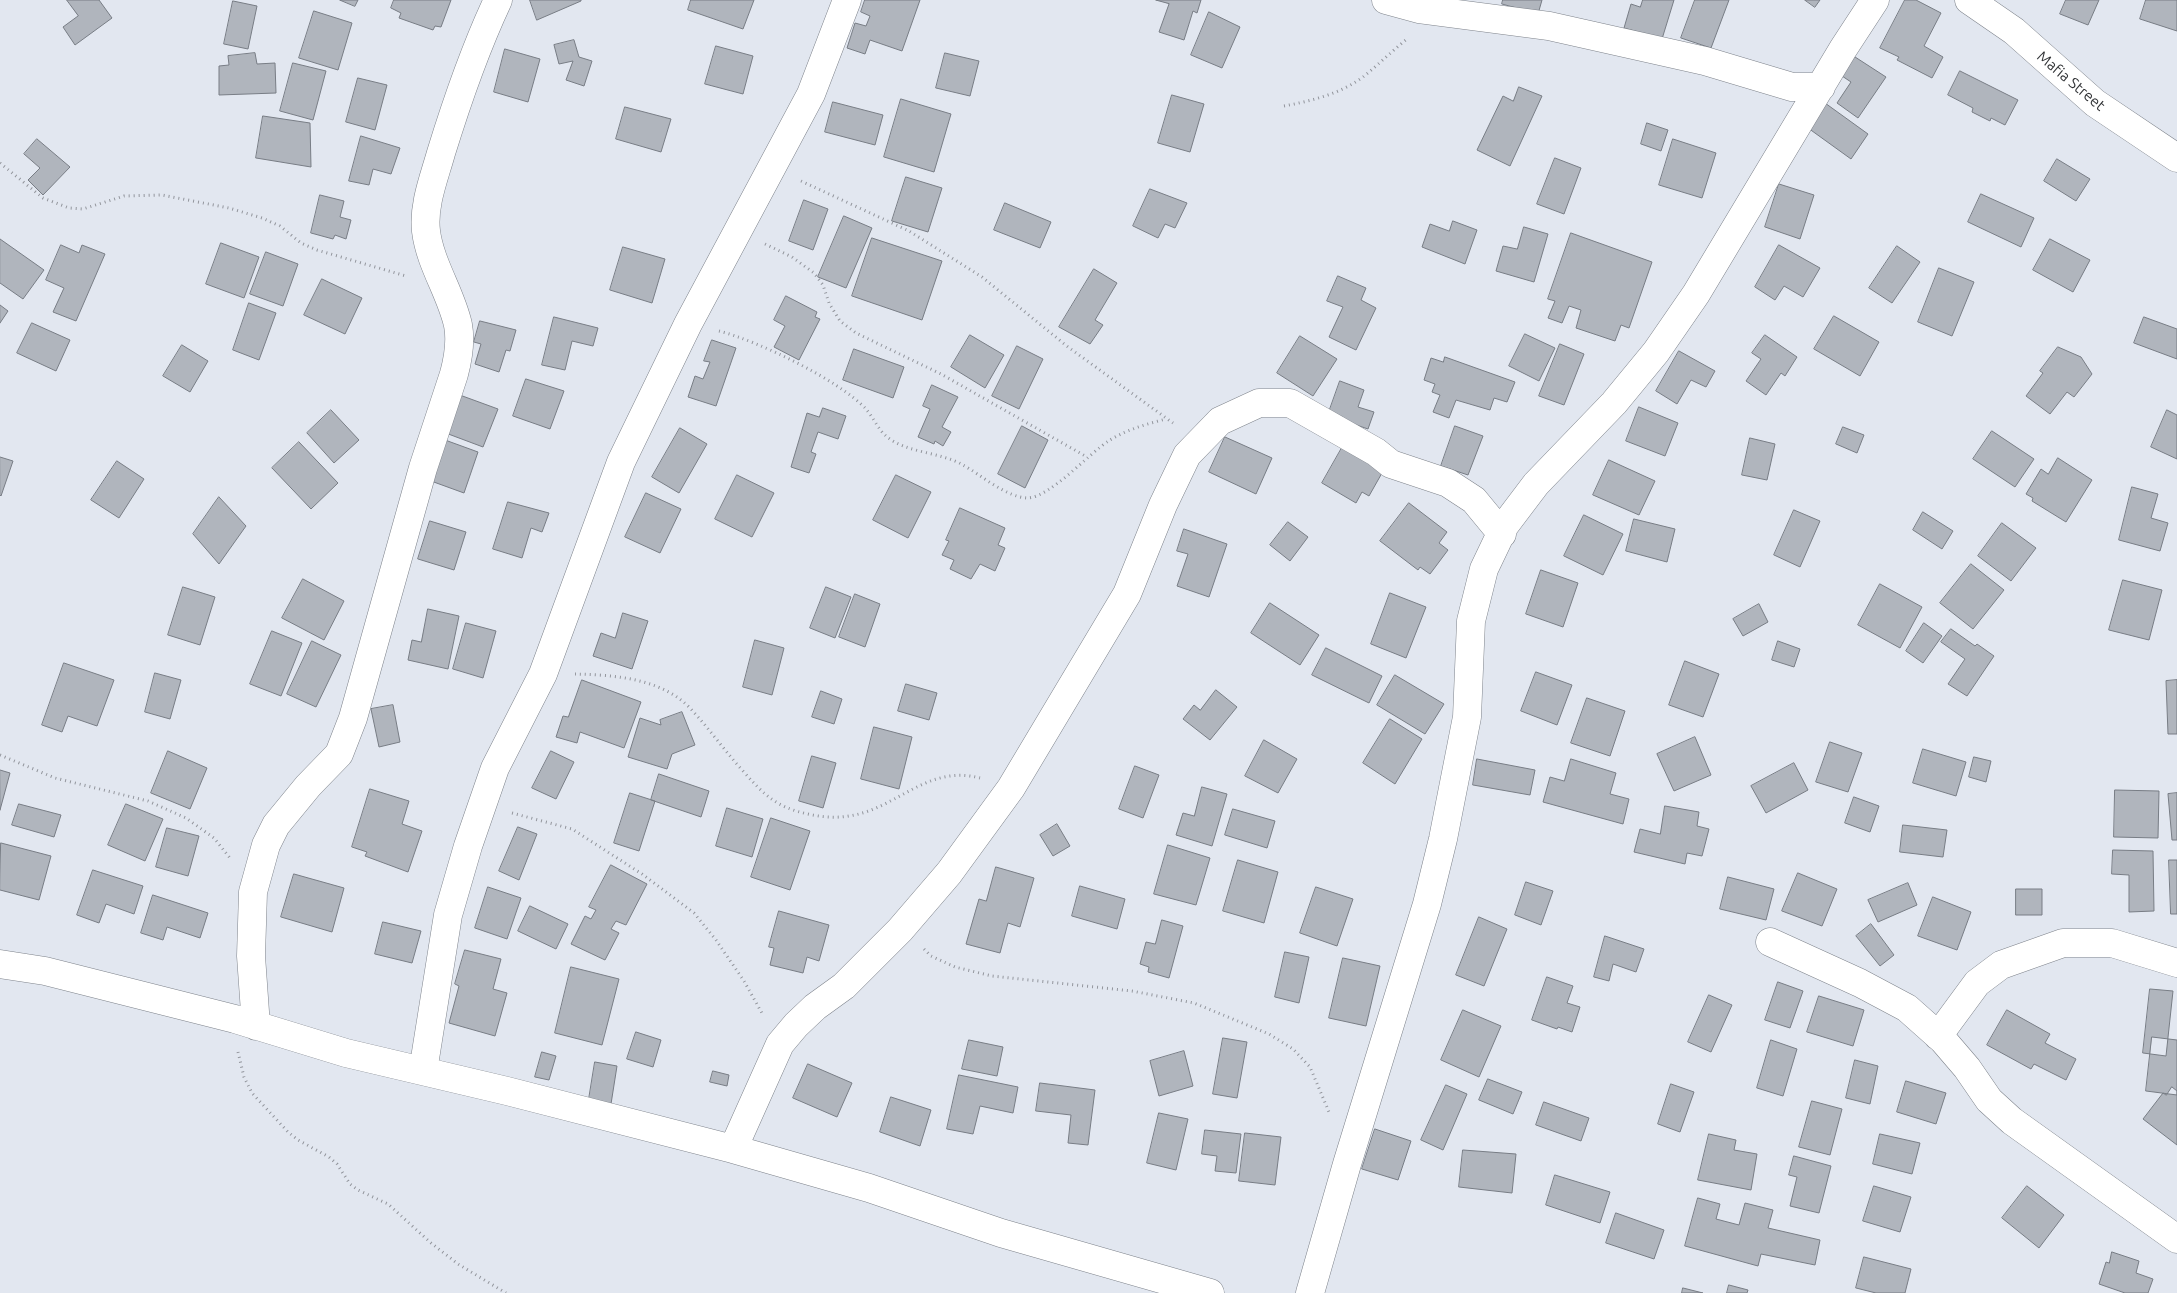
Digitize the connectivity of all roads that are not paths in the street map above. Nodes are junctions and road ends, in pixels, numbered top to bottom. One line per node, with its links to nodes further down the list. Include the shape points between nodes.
1 (498, 0): 14 (street, via 469,71 427,206 428,246 458,326 458,360 423,468 353,718 339,754 276,825 266,845 253,892)
2 (847, 0): 16 (street, via 811,94 688,324 621,462 543,674 495,768 448,915)
3 (1386, 0): 8 (street, via 1419,9 1549,26 1705,61 1792,87)
4 (1875, 0): 8 (street)
5 (1969, 0): 7 (street, Mafia Street)
6 (2005, 0): 7 (street)
7 (2009, 27): 9 (street, Mafia Street, via 2095,103)
8 (1821, 87): 10 (street, via 1696,294 1656,352 1614,403 1536,484 1505,525)
9 (2177, 158)
10 (1502, 534): 17 (street, via 1474,500 1448,483 1391,464 1376,452 1290,403 1259,403 1220,421 1187,455 1127,594 1011,788 949,873 900,930 844,986 796,1025 780,1044); 20 (street, via 1484,569 1472,621 1467,716 1427,904)
11 (1770, 942): 15 (street, via 1907,1008)
12 (2177, 963): 15 (street, via 2112,943 2063,943 2001,965 1977,983)
13 (0, 964): 14 (street, via 45,971)
14 (245, 1022): 16 (street, via 346,1053)
15 (1938, 1036): 18 (street, via 1967,1068 1989,1100 2012,1121)
16 (422, 1071): 17 (street)
17 (733, 1149): 19 (street)
18 (2177, 1239)
19 (1210, 1293)
20 (1310, 1293)

